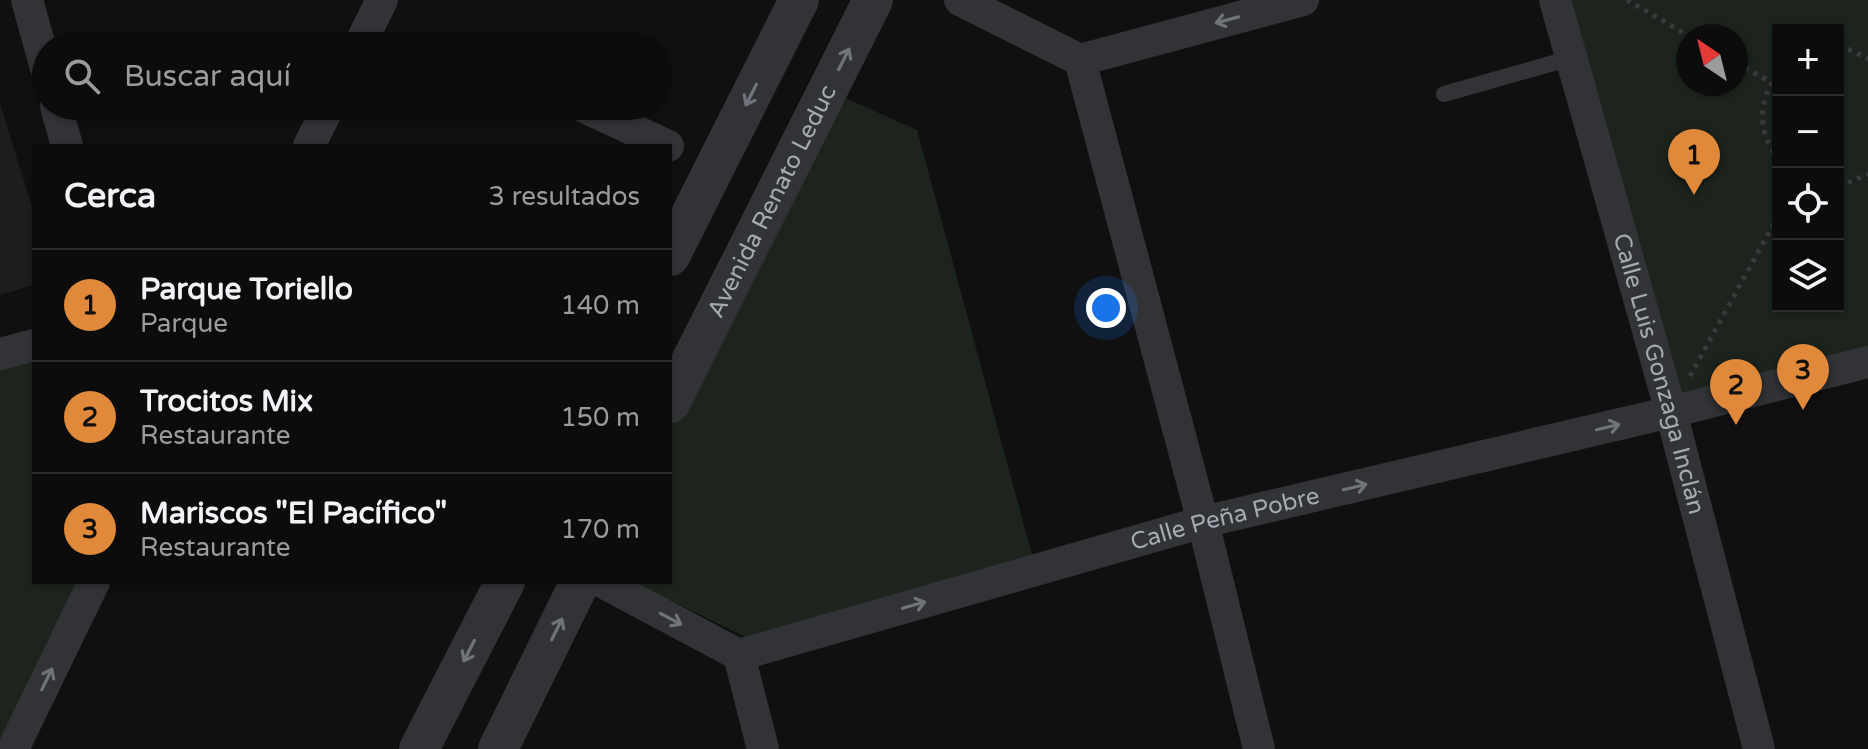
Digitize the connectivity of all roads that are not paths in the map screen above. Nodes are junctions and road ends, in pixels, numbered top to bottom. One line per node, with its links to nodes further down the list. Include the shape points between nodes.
1 (27, 0): 8 (street)
2 (382, 0): 9 (street)
3 (799, 0): 20 (street, one-way to 20)
4 (873, 0): 25 (street, Avenida Renato Leduc, one-way to 4)
5 (960, 0): 11 (street)
6 (1303, 0): 11 (street, one-way to 11)
7 (1555, 0): 10 (street, Calle Luis Gonzaga Inclán)
8 (36, 32)
9 (366, 32)
10 (1571, 58): 12 (lane); 26 (street, Calle Luis Gonzaga Inclán)
11 (1080, 60): 27 (street)
12 (1444, 94)
13 (60, 120): 16 (street)
14 (322, 120): 17 (street)
15 (612, 120): 18 (street)
16 (66, 144)
17 (310, 144)
18 (665, 144)
19 (672, 147): 20 (street)
20 (715, 167): 21 (street)
21 (672, 252)
22 (32, 346): 23 (street)
23 (0, 354)
24 (1868, 362): 26 (street, Calle Peña Pobre)
25 (672, 399)
26 (1671, 412): 27 (street, Calle Peña Pobre, one-way to 26); 38 (street, Calle Luis Gonzaga Inclán)
27 (1203, 522): 32 (street, Calle Peña Pobre, one-way to 27); 37 (street)
28 (93, 584): 33 (street, one-way to 28)
29 (504, 584): 34 (street, one-way to 34)
30 (579, 584): 35 (street, one-way to 30)
31 (606, 584): 32 (street, one-way to 32)
32 (739, 655): 36 (street)
33 (13, 749)
34 (419, 749)
35 (498, 749)
36 (763, 749)
37 (1259, 749)
38 (1759, 749)

